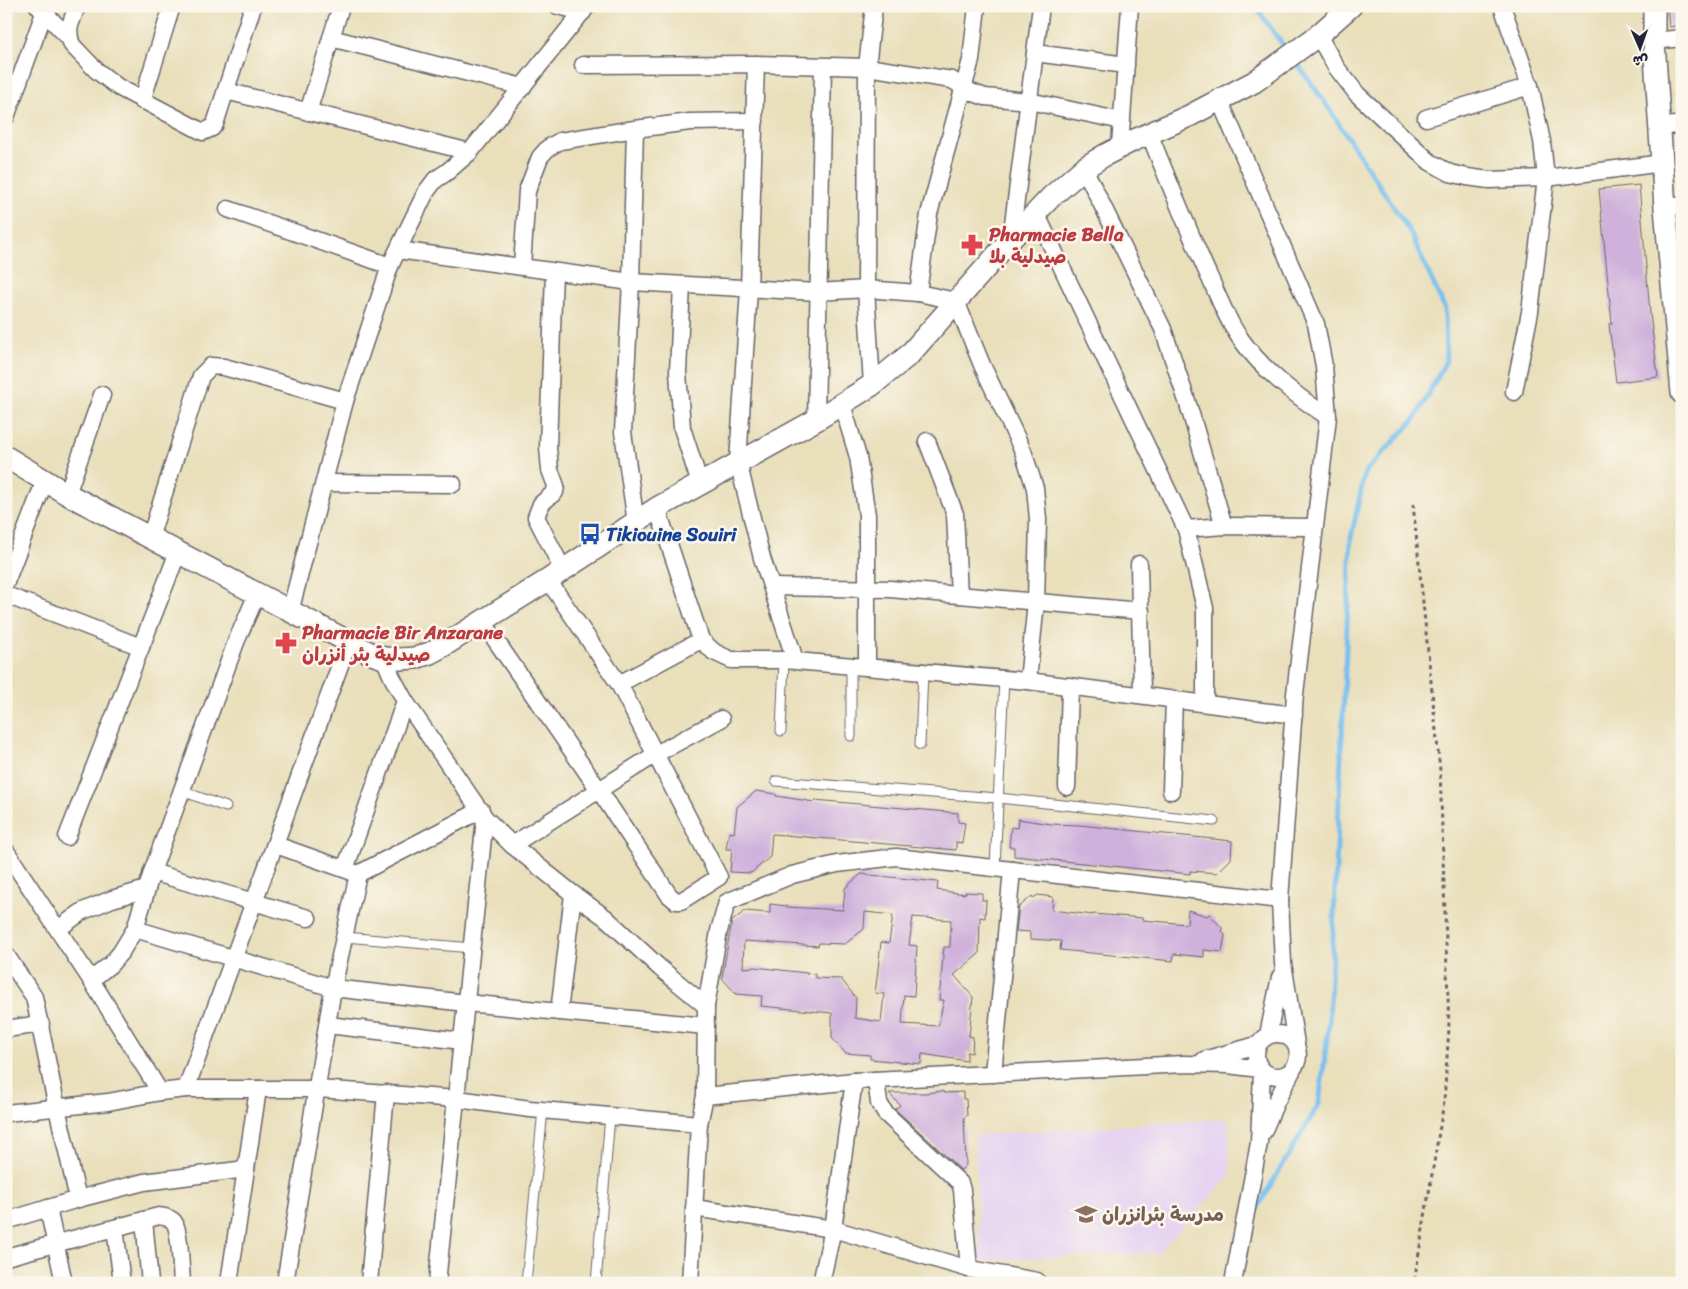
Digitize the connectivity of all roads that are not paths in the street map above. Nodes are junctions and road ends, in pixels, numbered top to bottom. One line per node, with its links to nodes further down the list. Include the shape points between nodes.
1 (77, 6): 18 (street, via 69,28)
2 (172, 6): 30 (street)
3 (253, 6): 29 (street)
4 (341, 6): 16 (street)
5 (558, 6): 13 (street)
6 (874, 6): 25 (street)
7 (977, 6): 26 (street, via 971,60)
8 (1041, 6): 20 (street)
9 (1130, 6): 23 (street)
10 (1351, 6): 15 (street)
11 (1502, 6): 27 (street)
12 (1654, 6): 19 (street)
13 (585, 9): 28 (street)
14 (41, 10): 18 (street); 34 (street)
15 (1317, 36): 32 (street, via 1270,71); 46 (street, via 1357,94 1430,162 1467,178)
16 (331, 38): 28 (street); 33 (street)
17 (1682, 38): 19 (street)
18 (70, 39): 30 (street, via 96,70)
19 (1654, 41): 39 (street)
20 (1035, 53): 23 (street); 31 (street)
21 (756, 64): 22 (street); 24 (street); 36 (street)
22 (583, 65)
23 (1126, 65): 37 (street)
24 (823, 67): 25 (street); 59 (street)
25 (867, 67): 26 (street, via 952,80); 58 (street)
26 (964, 86): 31 (street, via 985,98); 60 (street, via 929,214)
27 (1530, 86): 35 (street); 46 (street)
28 (523, 88): 43 (street)
29 (226, 91): 30 (street, via 216,124 203,132); 33 (street)
30 (142, 101)
31 (1029, 101): 37 (street); 50 (street)
32 (1220, 101): 41 (street); 68 (street, via 1316,324 1324,366)
33 (308, 112): 43 (street)
34 (6, 117)
35 (1426, 118)
36 (755, 121): 40 (street, via 690,122); 57 (street)
37 (1122, 121): 42 (street)
38 (1682, 124): 39 (street)
39 (1660, 127): 44 (street)
40 (635, 129): 53 (street, via 560,141 544,152 527,191); 55 (street)
41 (1150, 133): 42 (street); 68 (street, via 1182,217 1231,325 1274,376)
42 (1120, 146): 45 (street)
43 (470, 152): 51 (street, via 426,192)
44 (1662, 163): 46 (street); 47 (street)
45 (1084, 168): 49 (street); 80 (street, via 1163,329)
46 (1546, 178): 64 (street, via 1530,312)
47 (1673, 206): 62 (street)
48 (228, 209): 52 (street)
49 (1036, 213): 50 (street); 82 (street)
50 (1012, 239): 61 (street)
51 (398, 250): 52 (street); 53 (street)
52 (390, 266): 66 (street)
53 (522, 267): 54 (street)
54 (554, 272): 55 (street); 86 (street, via 548,447 550,470 556,486 555,492 541,504 536,518)
55 (631, 282): 56 (street); 79 (street, via 623,432)
56 (682, 285): 57 (street); 76 (street, via 678,372 682,428)
57 (749, 289): 59 (street); 72 (street)
58 (866, 289): 59 (street); 60 (street); 63 (street)
59 (818, 292): 69 (street)
60 (918, 293): 61 (street)
61 (956, 301): 63 (street, via 909,355); 93 (street, via 1023,451 1034,488 1038,519)
62 (1681, 383)
63 (872, 385): 67 (street)
64 (1514, 392)
65 (102, 395): 77 (street)
66 (345, 401): 74 (street); 83 (street, via 224,366 212,366 201,376)
67 (842, 404): 69 (street); 89 (street, via 864,485)
68 (1328, 417): 81 (street)
69 (816, 420): 72 (street)
70 (927, 441): 92 (street, via 955,514)
71 (6, 457): 73 (street)
72 (738, 462): 76 (street); 88 (street)
73 (45, 480): 77 (street); 87 (street)
74 (324, 483): 75 (street); 95 (street)
75 (453, 484)
76 (700, 484): 78 (street)
77 (67, 494): 83 (street)
78 (657, 508): 79 (street); 97 (street)
79 (636, 523): 86 (street)
80 (1224, 526): 81 (street); 82 (street)
81 (1314, 527): 112 (street)
82 (1186, 529): 111 (street, via 1205,608)
83 (150, 538): 84 (street)
84 (178, 552): 90 (street); 99 (street)
85 (1139, 564): 94 (street)
86 (556, 575): 96 (street); 106 (street)
87 (6, 582)
88 (772, 587): 89 (street); 101 (street)
89 (868, 588): 92 (street); 102 (street)
90 (257, 594): 95 (street); 121 (street, via 236,642)
91 (6, 595): 99 (street)
92 (959, 596): 93 (street)
93 (1036, 602): 94 (street); 105 (street)
94 (1141, 611): 108 (street)
95 (290, 612): 98 (street)
96 (483, 622): 100 (street, via 430,653 415,658); 120 (street)
97 (701, 640): 101 (street, via 714,652 731,660); 106 (street)
98 (348, 643): 100 (street); 128 (street)
99 (141, 647): 127 (street)
100 (384, 658): 110 (street)
101 (789, 660): 102 (street); 114 (lane)
102 (859, 666): 103 (street); 115 (lane)
103 (923, 672): 104 (street); 116 (lane)
104 (1004, 679): 105 (street); 123 (lane)
105 (1028, 681): 107 (street)
106 (619, 684): 117 (street)
107 (1070, 686): 108 (street); 119 (street)
108 (1142, 695): 109 (street)
109 (1174, 699): 111 (street); 122 (street)
110 (405, 701): 125 (street); 133 (street)
111 (1205, 703): 112 (street)
112 (1294, 716): 138 (street)
113 (721, 719): 117 (street)
114 (781, 731)
115 (852, 736)
116 (920, 745)
117 (656, 754): 120 (street); 135 (street)
118 (776, 781): 123 (lane)
119 (1067, 787)
120 (599, 790): 129 (street); 135 (street, via 676,901)
121 (182, 791): 124 (lane); 134 (street)
122 (1171, 792)
123 (998, 798): 126 (lane); 131 (lane)
124 (226, 807)
125 (483, 814): 129 (street); 133 (street); 145 (street)
126 (1214, 821)
127 (67, 837)
128 (276, 845): 133 (street); 139 (street)
129 (512, 845): 137 (street)
130 (6, 850): 142 (street)
131 (995, 867): 132 (street); 140 (street, via 896,857 837,864 792,875)
132 (1012, 870): 138 (street); 164 (street)
133 (352, 871): 144 (street)
134 (152, 872): 136 (street); 139 (street)
135 (719, 877): 140 (street)
136 (147, 889): 142 (street, via 83,911); 143 (street)
137 (573, 894): 152 (street, via 606,918); 153 (street)
138 (1280, 900): 148 (street)
139 (254, 902): 141 (street); 147 (street)
140 (726, 902): 152 (street)
141 (308, 918)
142 (58, 929): 149 (street)
143 (135, 929): 147 (street); 149 (street, via 111,964)
144 (345, 937): 145 (lane); 150 (street)
145 (472, 948): 151 (street)
146 (6, 955): 154 (street, via 34,997)
147 (234, 958): 150 (street); 169 (street)
148 (1283, 963): 158 (street); 160 (street)
149 (91, 980): 170 (street)
150 (333, 988): 151 (street); 155 (street)
151 (466, 1004): 153 (street); 159 (street)
152 (706, 1006): 156 (street)
153 (559, 1012): 156 (street)
154 (41, 1024): 157 (street); 174 (street)
155 (328, 1025): 159 (street); 168 (street)
156 (706, 1026): 172 (street)
157 (6, 1029)
158 (1263, 1040): 160 (street, via 1276,1033 1284,1034); 161 (street); 162 (street, via 1255,1053)
159 (462, 1041): 173 (street)
160 (1296, 1044): 163 (street, via 1298,1058)
161 (1184, 1064): 162 (street); 164 (street)
162 (1261, 1070): 163 (street, via 1277,1076); 179 (street)
163 (1292, 1070): 179 (street)
164 (993, 1074): 165 (street)
165 (876, 1080): 166 (street); 190 (street, via 879,1103 885,1114 960,1183)
166 (854, 1081): 172 (street); 187 (street)
167 (258, 1089): 168 (street); 169 (street); 180 (street)
168 (318, 1089): 171 (street); 197 (street)
169 (186, 1090): 170 (street)
170 (160, 1092): 174 (street)
171 (386, 1094): 173 (street); 198 (street)
172 (705, 1096): 178 (street)
173 (458, 1098): 175 (street); 199 (street)
174 (57, 1108): 176 (street); 181 (street)
175 (543, 1110): 177 (street); 200 (lane)
176 (6, 1113)
177 (610, 1116): 178 (street); 201 (lane)
178 (699, 1124): 183 (street)
179 (1259, 1143): 191 (street)
180 (246, 1169): 181 (street, via 144,1182); 196 (street)
181 (78, 1199): 182 (street)
182 (48, 1208): 185 (street); 188 (street)
183 (694, 1208): 187 (street); 202 (street)
184 (144, 1220): 186 (street); 194 (street); 195 (street, via 159,1216 174,1222)
185 (6, 1221)
186 (116, 1228): 188 (street); 193 (street)
187 (833, 1229): 190 (street); 203 (street)
188 (56, 1244): 189 (street); 192 (street)
189 (6, 1258)
190 (969, 1269): 204 (street)
191 (1233, 1281)
192 (64, 1283)
193 (122, 1283)
194 (150, 1283)
195 (182, 1283)
196 (229, 1283)
197 (285, 1283)
198 (369, 1283)
199 (437, 1283)
200 (526, 1283)
201 (596, 1283)
202 (690, 1283)
203 (821, 1283)
204 (1037, 1283)

